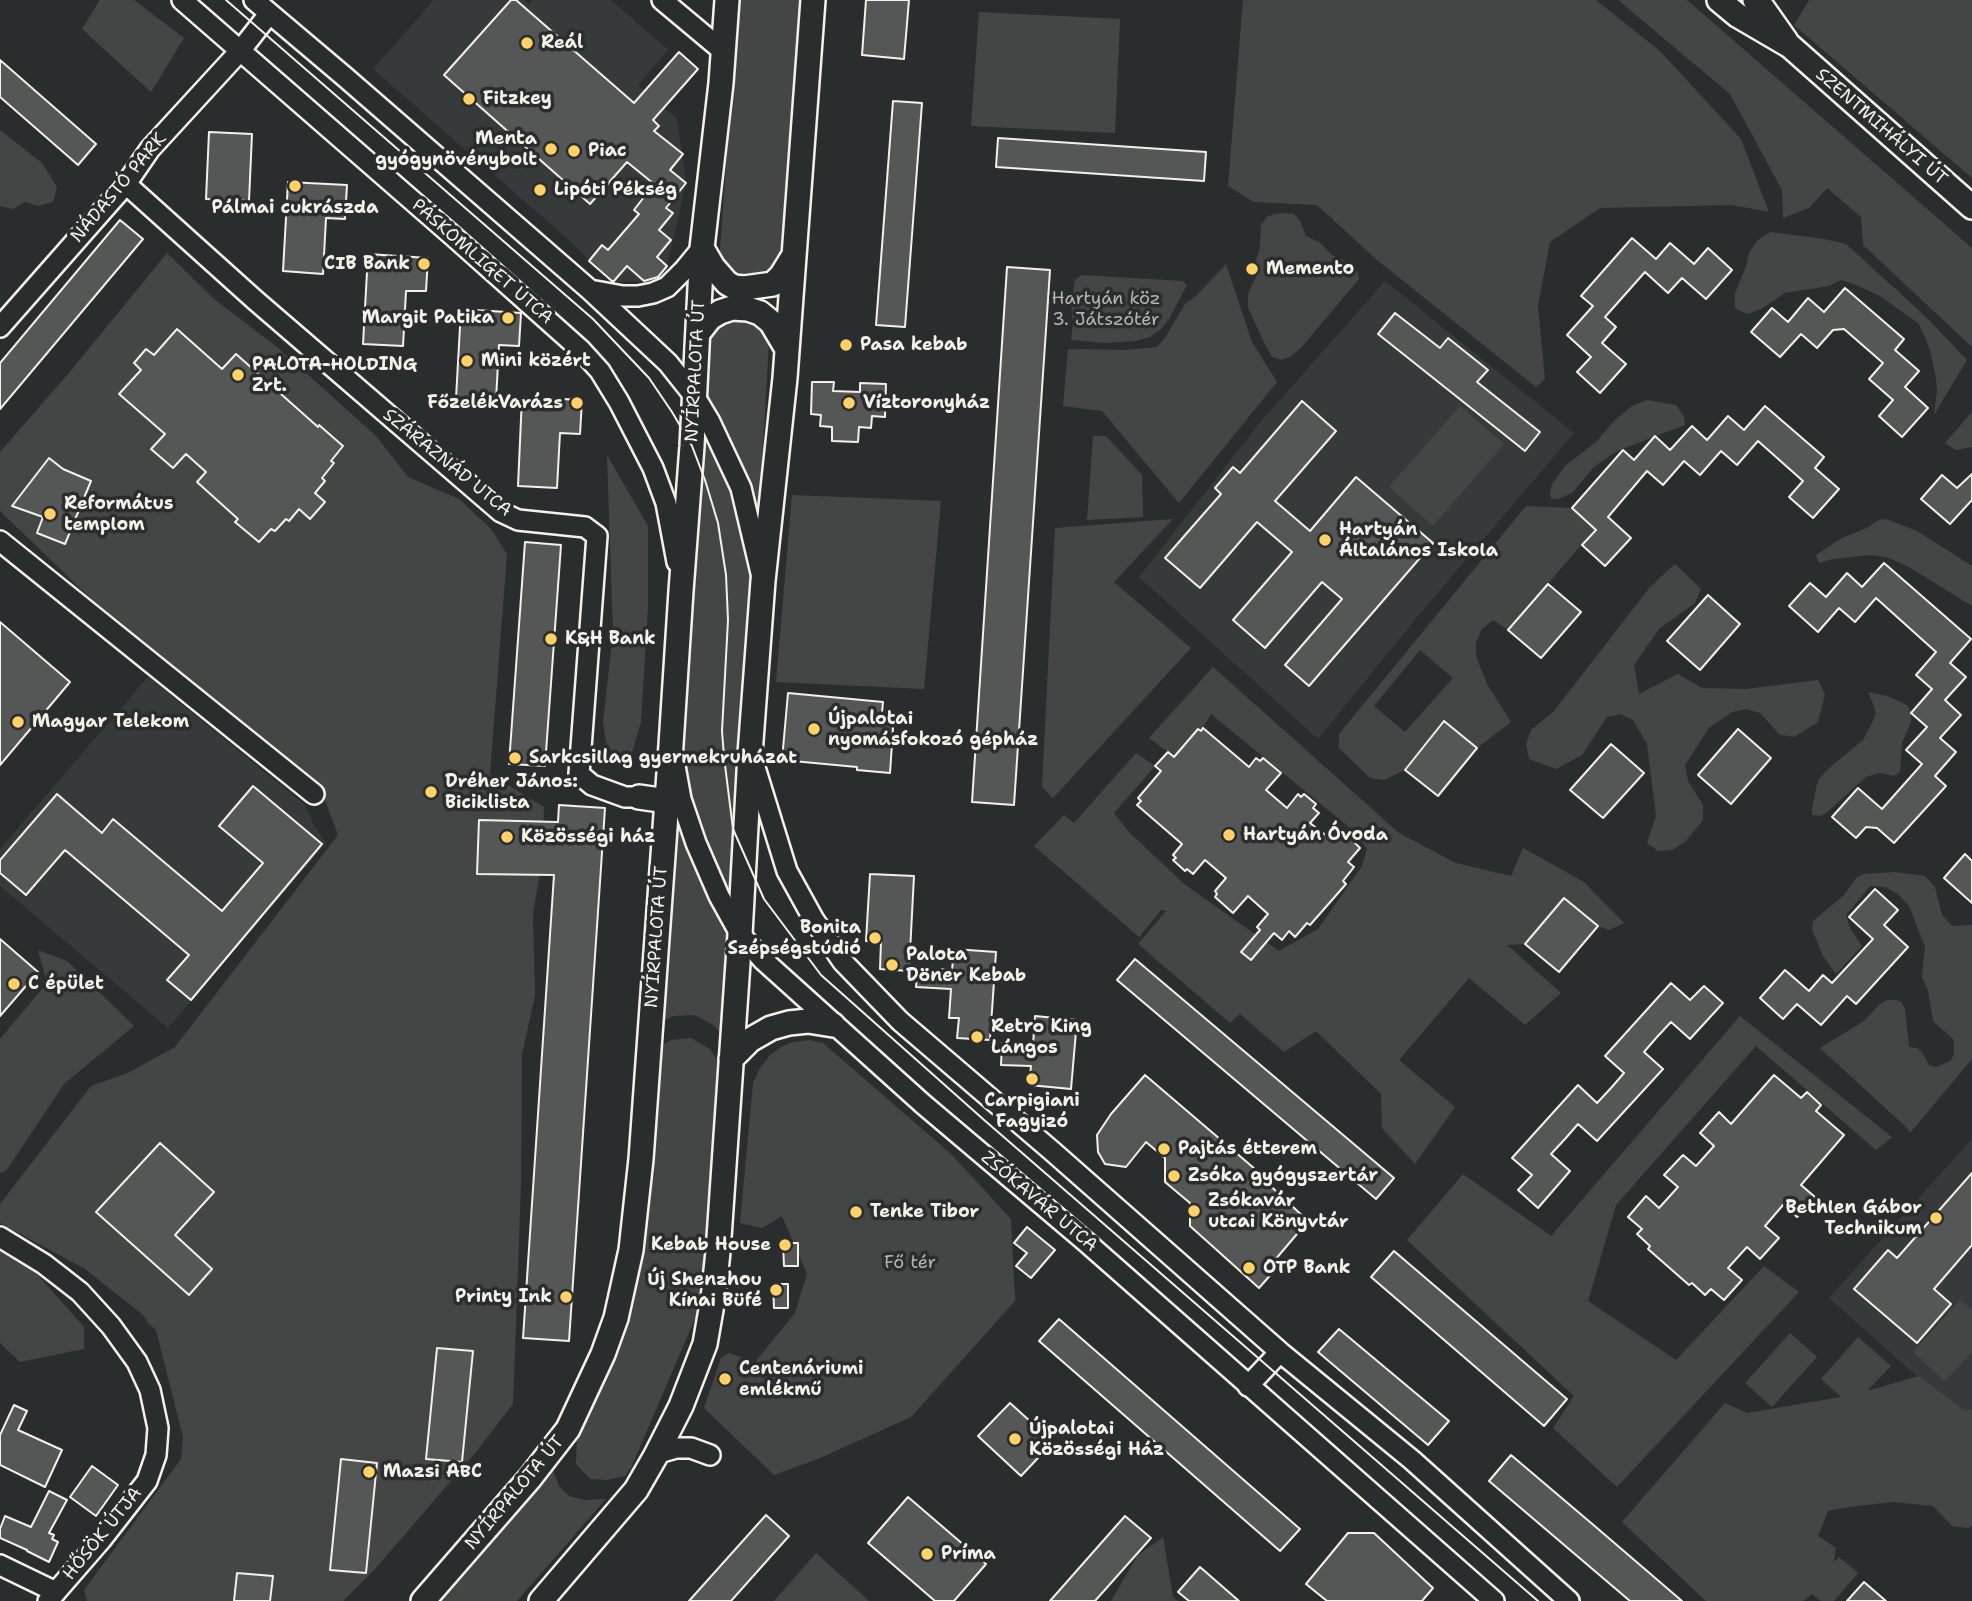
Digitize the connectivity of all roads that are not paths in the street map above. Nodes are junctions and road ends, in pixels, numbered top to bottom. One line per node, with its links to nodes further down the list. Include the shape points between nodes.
1 (182, 0): 10 (street, PÁSKOMLIGET UTCA)
2 (254, 0): 8 (street)
3 (662, 0): 11 (street)
4 (727, 0): 11 (main road, NYÍRPALOTA ÚT)
5 (813, 0): 15 (main road)
6 (1719, 0): 9 (main road, SZENTMIHÁLYI ÚT)
7 (1755, 0): 9 (main road, SZENTMIHÁLYI ÚT)
8 (270, 14): 10 (street, NÁDASTÓ PARK); 16 (street)
9 (1790, 47): 13 (main road, SZENTMIHÁLYI ÚT)
10 (240, 51): 12 (street, NÁDASTÓ PARK, via 150,149); 23 (street, PÁSKOMLIGET UTCA, via 483,262 600,371 620,402 662,491)
11 (723, 51): 14 (main road, NYÍRPALOTA ÚT)
12 (126, 184): 17 (street, NÁDASTÓ PARK); 27 (street, SZÁRAZNÁD UTCA, via 501,512 518,520 585,527 597,536 579,774 603,789)
13 (1972, 207)
14 (702, 248): 15 (main road, via 727,283 744,288 772,284); 16 (street, via 667,287 653,293 623,296); 18 (main road, NYÍRPALOTA ÚT)
15 (794, 255): 19 (main road)
16 (590, 290): 20 (street, via 668,363)
17 (0, 327)
18 (699, 332): 19 (main road, via 720,312 748,309 771,322); 20 (main road, NYÍRPALOTA ÚT)
19 (787, 349): 22 (main road)
20 (695, 397): 22 (street, via 741,488); 23 (main road, NYÍRPALOTA ÚT)
21 (0, 541): 26 (street)
22 (763, 581): 25 (main road)
23 (681, 591): 24 (main road, NYÍRPALOTA ÚT)
24 (671, 745): 28 (main road, NYÍRPALOTA ÚT); 29 (street, ZSÓKAVÁR UTCA, via 692,832)
25 (750, 754): 29 (main road); 33 (street, via 787,871 844,962 900,1021)
26 (314, 794)
27 (639, 797): 28 (main road)
28 (667, 800): 39 (main road, NYÍRPALOTA ÚT, via 641,1159 631,1250 616,1318 568,1429)
29 (740, 934): 30 (street, ZSÓKAVÁR UTCA); 31 (main road)
30 (833, 1024): 31 (main road, via 808,1021 771,1028); 34 (street, ZSÓKAVÁR UTCA)
31 (731, 1059): 36 (main road, via 718,1252 705,1344)
32 (0, 1237): 38 (street, HŐSÖK ÚTJA, via 80,1292 111,1326 137,1362 156,1413 156,1455 147,1481)
33 (1280, 1352): 34 (street); 42 (street, via 1412,1460)
34 (1248, 1385): 41 (street, ZSÓKAVÁR UTCA)
35 (710, 1455): 36 (street, via 676,1448)
36 (655, 1457): 40 (main road, via 636,1490)
37 (0, 1565): 38 (street)
38 (52, 1596)
39 (423, 1601)
40 (541, 1601)
41 (1494, 1601)
42 (1569, 1601)

